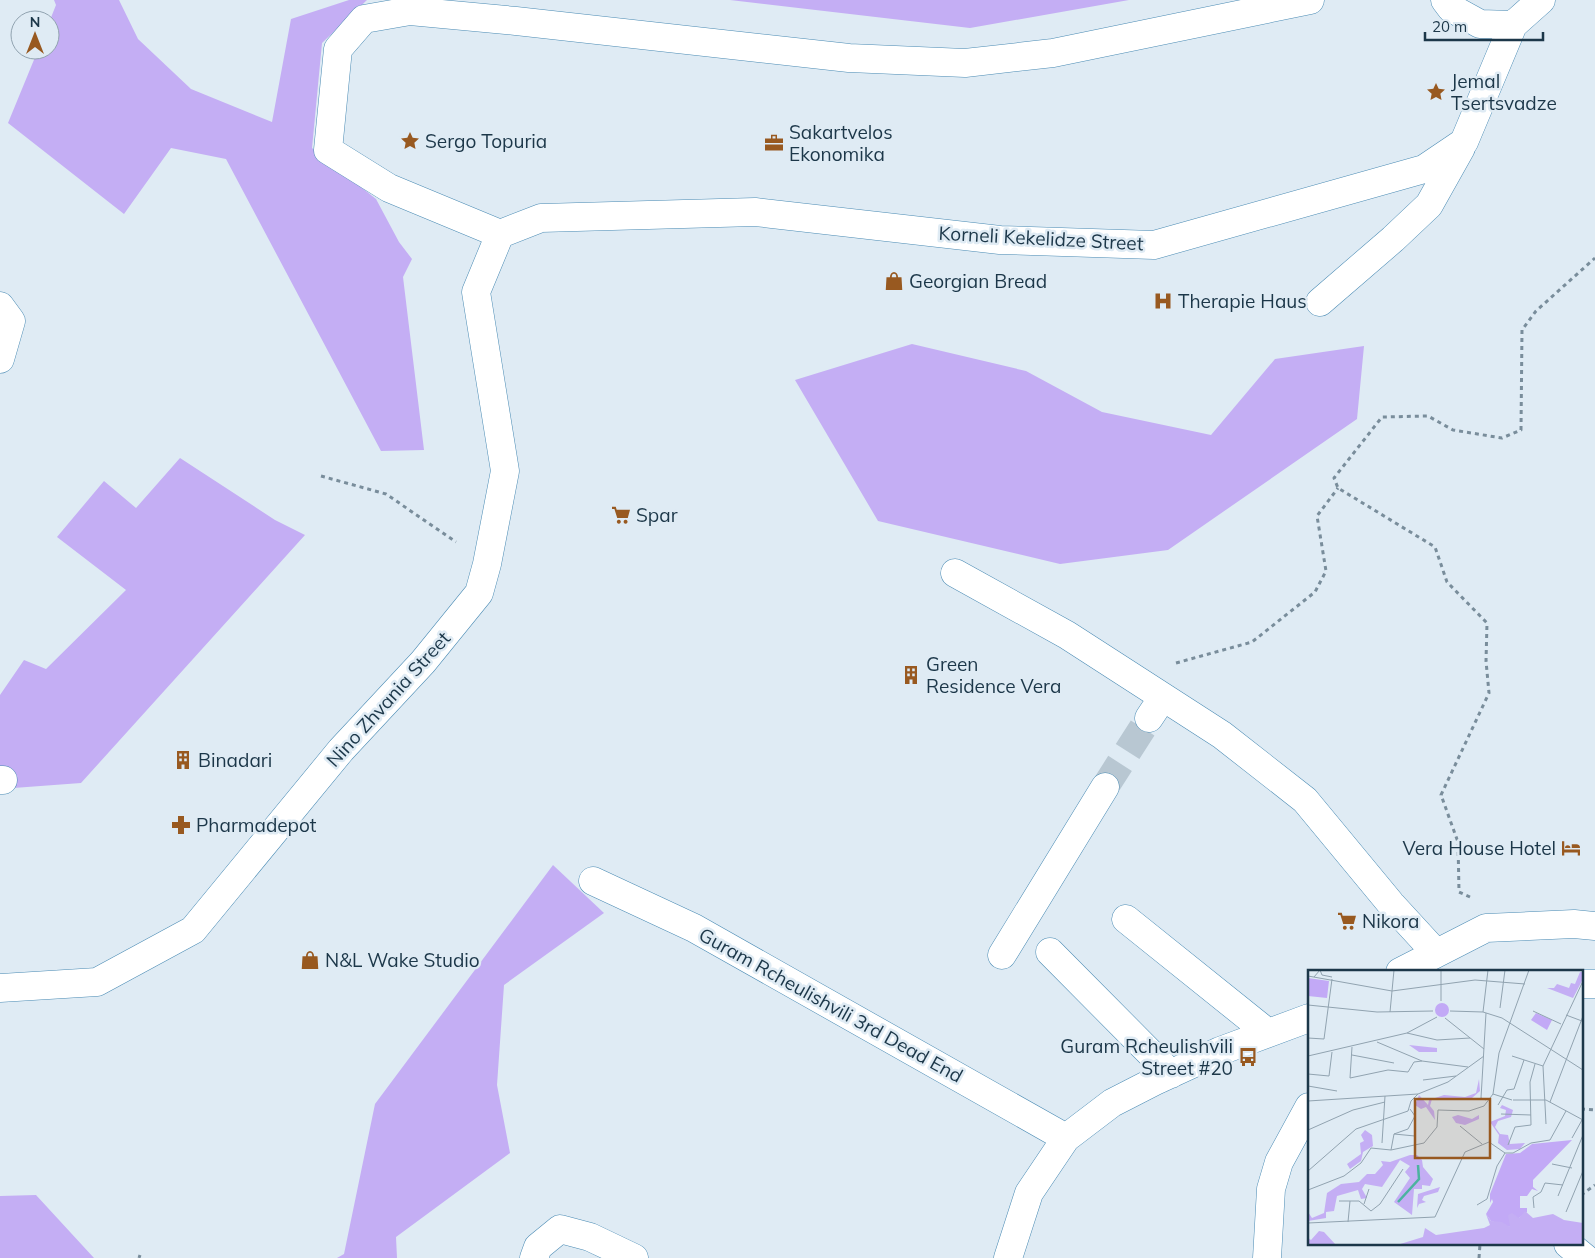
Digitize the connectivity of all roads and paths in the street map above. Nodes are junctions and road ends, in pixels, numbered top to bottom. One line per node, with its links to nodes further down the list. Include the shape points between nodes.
1 (1310, 0): 6 (street, via 1053,53 965,63 849,58 410,12 364,19 338,49 328,150 389,188)
2 (1445, 0): 4 (street, via 1451,8 1480,24)
3 (1541, 0): 4 (street)
4 (1513, 25): 5 (street)
5 (1464, 142): 6 (street, Korneli Kekelidze Street, via 1424,169 1154,245 1000,240 755,212 541,218); 8 (street, via 1429,205)
6 (500, 234): 13 (street, Nino Zhvania Street, via 476,292 506,472)
7 (1595, 258): 12 (path, via 1536,311 1522,330 1521,430 1502,438 1453,430 1428,416 1382,417 1334,478)
8 (1320, 302)
9 (0, 306): 10 (street, via 11,321)
10 (0, 359)
11 (321, 476): 13 (path, via 386,494)
12 (1338, 488): 15 (path, via 1317,516 1326,571 1315,592 1252,642); 18 (path, via 1435,547 1447,582 1487,623 1489,693 1441,795 1458,842 1458,892)
13 (487, 564): 27 (street, Nino Zhvania Street, via 479,593 423,662 341,750 192,930 97,982)
14 (955, 573): 22 (street, via 1067,635 1156,708 1222,735 1304,800)
15 (1171, 664)
16 (1106, 787): 23 (street)
17 (592, 881): 34 (street, Guram Rcheulishvili 3rd Dead End, via 694,928)
18 (1477, 900)
19 (1126, 919): 29 (street)
20 (1595, 926): 22 (street, via 1486,928)
21 (1050, 952): 30 (street)
22 (1436, 953): 24 (street)
23 (1002, 955)
24 (1404, 970)
25 (1582, 984): 26 (street)
26 (1595, 984)
27 (0, 988)
28 (1308, 1018): 29 (street)
29 (1268, 1033): 30 (street)
30 (1170, 1074): 34 (street, via 1112,1103)
31 (1308, 1109): 41 (street, via 1279,1162 1271,1189)
32 (1582, 1109): 33 (path)
33 (1595, 1110)
34 (1066, 1138): 40 (street, via 1029,1193)
35 (1595, 1185): 36 (path)
36 (1582, 1194)
37 (1570, 1246): 42 (street)
38 (534, 1258): 39 (street, via 538,1247 560,1229 590,1237)
39 (634, 1258)
40 (1008, 1258)
41 (1267, 1258)
42 (1585, 1258)

